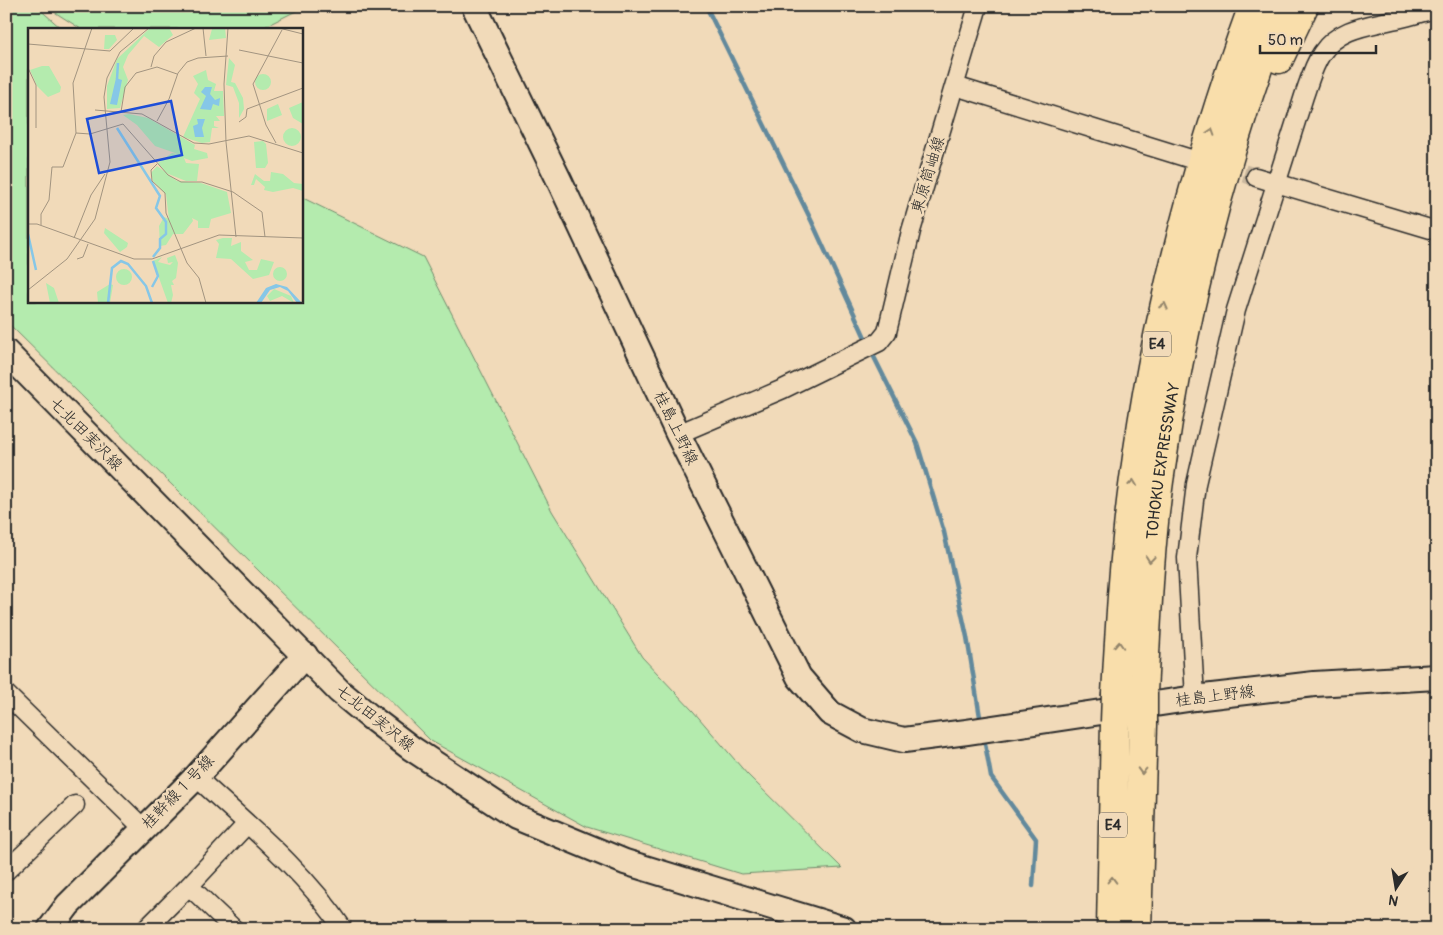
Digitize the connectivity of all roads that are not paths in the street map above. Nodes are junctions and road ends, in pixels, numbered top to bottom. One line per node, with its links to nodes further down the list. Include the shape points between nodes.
1 (474, 6): 14 (street, 桂島上野線)
2 (978, 6): 7 (street, 東原筒岫線)
3 (1253, 6): 17 (highway, TOHOKU EXPRESSWAY / E4, one-way to 3, via 1124,567 1134,478 1161,319 1208,141)
4 (1280, 6): 12 (highway, TOHOKU EXPRESSWAY / E4, via 1232,149)
5 (1304, 6): 12 (highway, via 1272,75 1234,190)
6 (1437, 8): 10 (street, via 1353,29 1330,43 1314,69)
7 (955, 86): 8 (street); 14 (street, 東原筒岫線, via 911,231 887,332 878,342 783,389)
8 (1191, 158)
9 (1256, 177): 10 (street)
10 (1276, 182): 11 (street); 19 (street, via 1236,310 1196,484 1188,558)
11 (1437, 232)
12 (1208, 235): 17 (highway, TOHOKU EXPRESSWAY / E4, one-way to 17, via 1168,418 1150,567)
13 (6, 352): 15 (street, 七北田実沢線)
14 (678, 434): 19 (street, 桂島上野線, via 799,678 830,713 862,730 904,740)
15 (305, 655): 20 (street, 桂幹線１号線); 30 (street, 七北田実沢線, via 339,690 397,738 516,817 625,862)
16 (1437, 677): 19 (street, 桂島上野線, via 1314,684)
17 (1130, 693): 31 (highway, TOHOKU EXPRESSWAY / E4, one-way to 17, bridge, via 1116,722); 32 (highway, TOHOKU EXPRESSWAY / E4, one-way to 32, bridge, via 1143,723)
18 (6, 694): 23 (street)
19 (1195, 698)
20 (196, 777): 22 (street); 23 (street, 桂幹線１号線)
21 (75, 805): 24 (street)
22 (247, 824): 25 (street); 29 (street, via 294,868 331,910)
23 (143, 828): 26 (street, 桂幹線１号線, via 68,905)
24 (6, 871)
25 (189, 886): 27 (street); 28 (street)
26 (50, 929)
27 (146, 929)
28 (234, 929)
29 (343, 929)
30 (844, 929)
31 (1112, 929)
32 (1137, 929)

